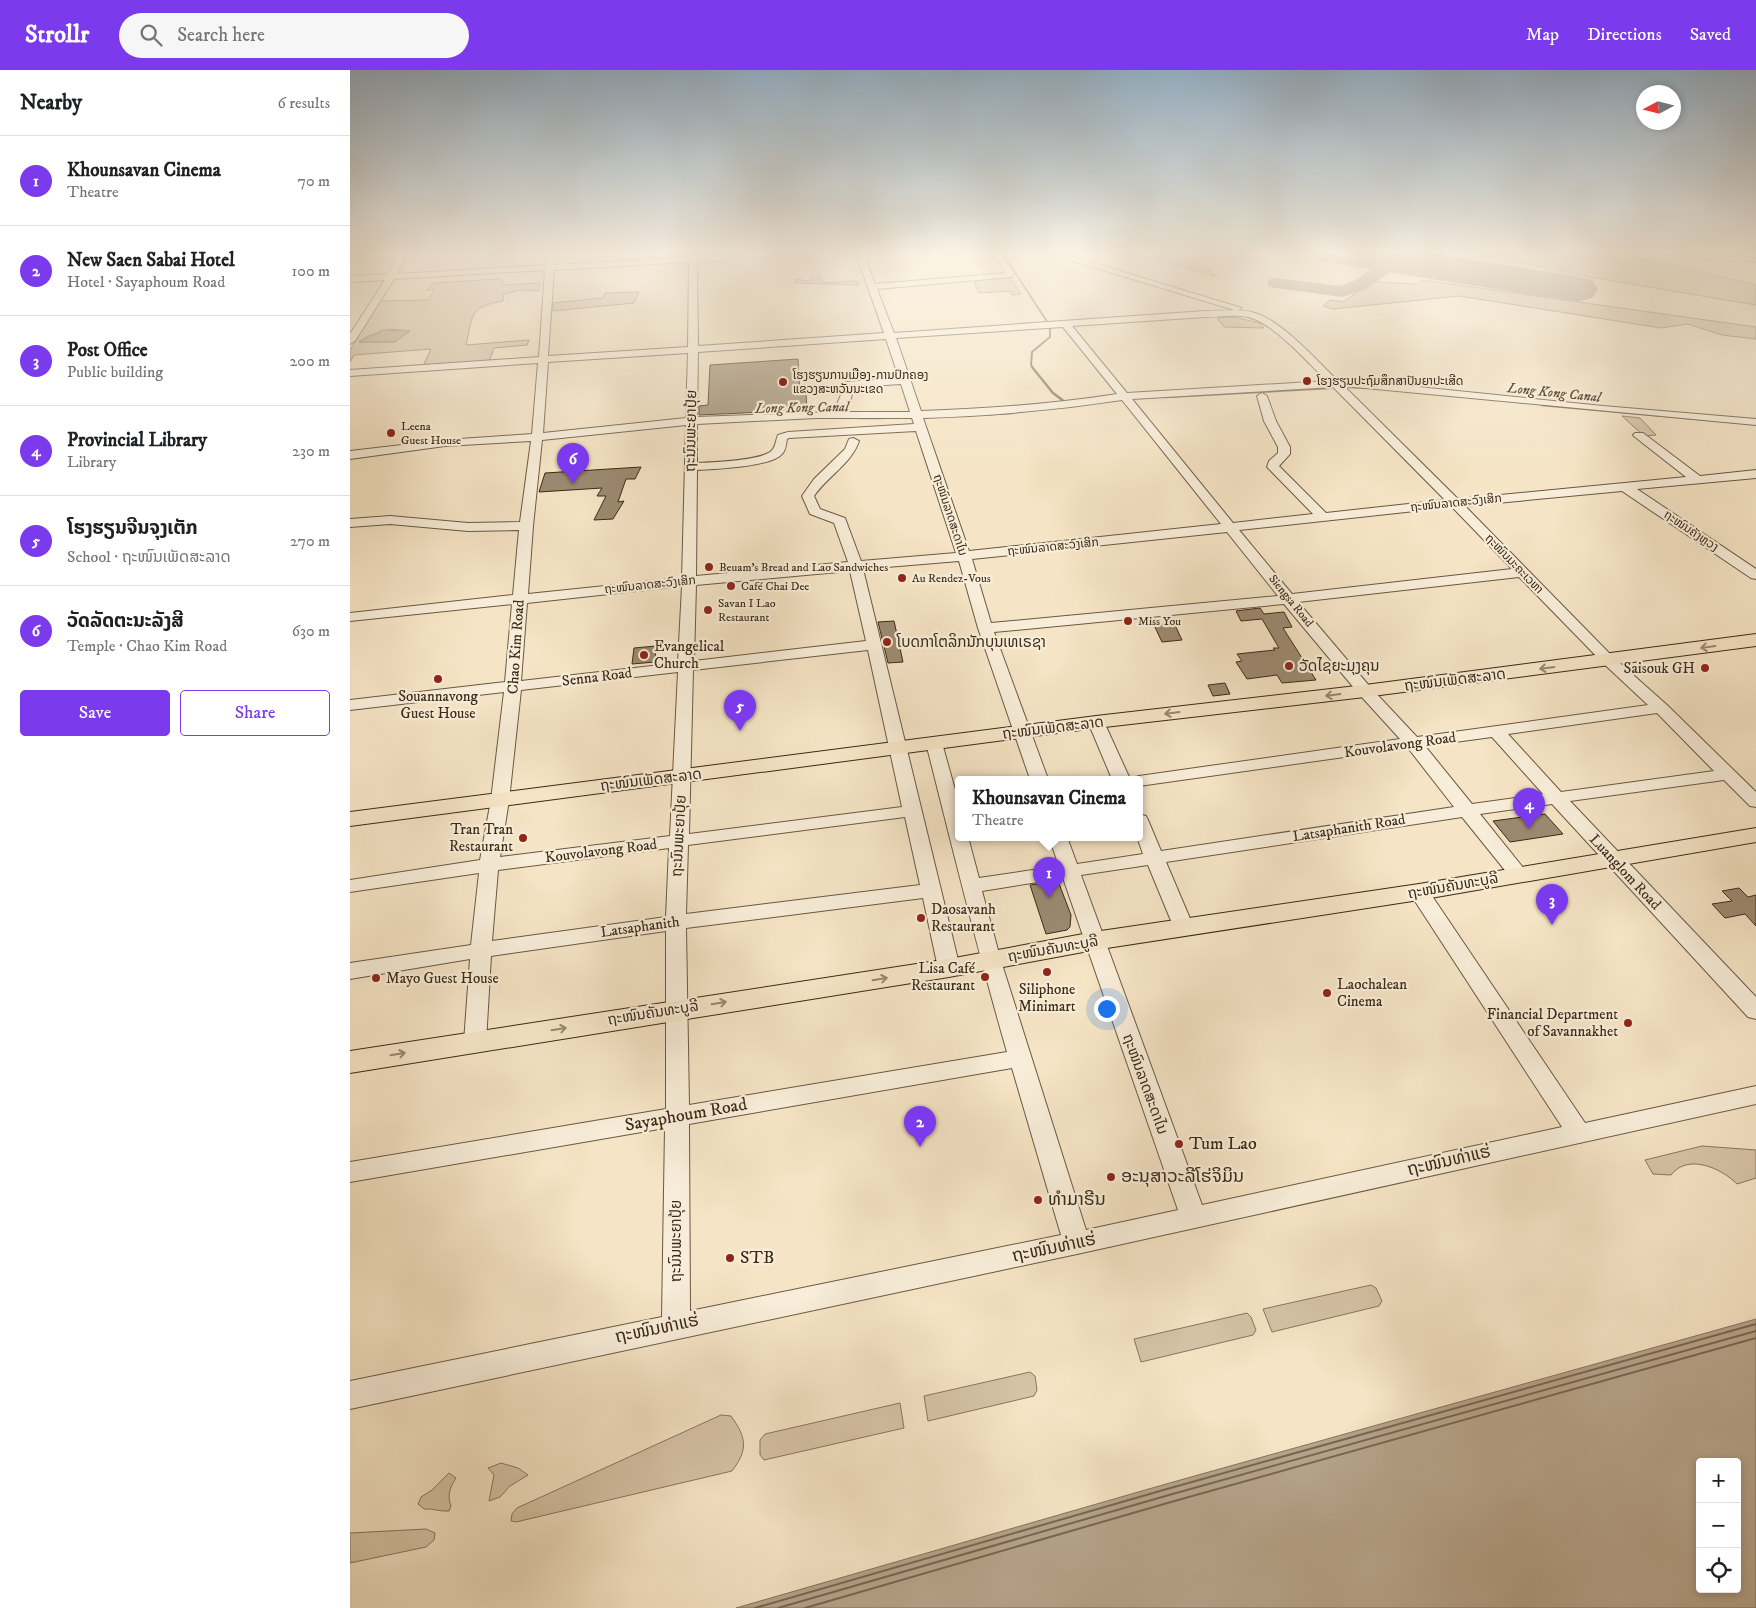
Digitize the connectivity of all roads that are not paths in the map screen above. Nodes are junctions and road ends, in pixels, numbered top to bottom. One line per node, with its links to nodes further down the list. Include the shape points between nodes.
1 (361, 323): 9 (street)
2 (545, 323): 11 (street, Chao Kim Road)
3 (693, 323): 10 (street, ຖະນົນພະຍາປຸ້ຍ)
4 (885, 323): 8 (street, ຖະໜົນລາດສະດາໄນ)
5 (1083, 323): 7 (street)
6 (1267, 323): 14 (street, ຖະໜົນມະຄະເວຫາ, via 1283,333)
7 (1066, 324): 8 (street); 15 (street, Siengsa Road)
8 (890, 336): 10 (street); 13 (street, ຖະໜົນລາດສະດາໄນ)
9 (350, 340)
10 (693, 350): 11 (street); 19 (street, ຖະນົນພະຍາປຸ້ຍ)
11 (542, 360): 12 (street); 23 (street, Chao Kim Road)
12 (350, 373)
13 (905, 381): 17 (street, ຖະໜົນລາດສະດາໄນ); 18 (street, via 850,384)
14 (1337, 384): 15 (street); 20 (street, via 1368,384); 30 (street, ຖະໜົນມະຄະເວຫາ)
15 (1125, 396): 17 (street, via 977,413); 36 (street, Siengsa Road)
16 (1262, 396): 33 (street, via 1270,421 1284,447 1284,454 1273,467)
17 (916, 414): 18 (street); 21 (street, ຖະໜົນລາດສະດາໄນ)
18 (838, 415): 19 (street)
19 (691, 420): 23 (street); 26 (street, ຖະນົນພະຍາປຸ້ຍ)
20 (1756, 422)
21 (921, 427): 26 (street, via 788,435 782,437 778,452 772,456); 37 (street, ຖະໜົນລາດສະດາໄນ)
22 (1639, 435): 28 (street)
23 (537, 437): 25 (street, via 445,443); 35 (street, Chao Kim Road)
24 (853, 441): 38 (street, via 850,450 808,496 815,511 840,521)
25 (350, 455)
26 (690, 467): 41 (street, ຖະນົນພະຍາປຸ້ຍ)
27 (1756, 474): 28 (street, ຖະໜົນລາດສະວົງເສິກ)
28 (1698, 480): 29 (street, ຖະໜົນລາດສະວົງເສິກ)
29 (1625, 487): 31 (street, ຖະໜົນລາດສະວົງເສິກ); 40 (street, ຖະໜົນຄັງຫຼວງ)
30 (1440, 489): 31 (street, via 1470,496); 32 (street, ຖະໜົນມະຄະເວຫາ)
31 (1504, 498): 32 (street, ຖະໜົນລາດສະວົງເສິກ)
32 (1455, 503): 33 (street, ຖະໜົນລາດສະວົງເສິກ); 39 (street, ຖະໜົນມະຄະເວຫາ)
33 (1323, 517): 36 (street, ຖະໜົນລາດສະວົງເສິກ)
34 (350, 523): 35 (street, via 390,520 468,527)
35 (526, 526): 43 (street, Chao Kim Road)
36 (1232, 527): 37 (street, ຖະໜົນລາດສະວົງເສິກ); 42 (street, Siengsa Road)
37 (964, 556): 38 (street, ຖະໜົນລາດສະວົງເສິກ); 45 (street, ຖະໜົນລາດສະດາໄນ)
38 (856, 566): 41 (street, ຖະໜົນລາດສະວົງເສິກ); 47 (street)
39 (1522, 572): 42 (street); 48 (street, ຖະໜົນມະຄະເວຫາ)
40 (1756, 575)
41 (689, 581): 43 (street, ຖະໜົນລາດສະວົງເສິກ); 49 (street, ຖະນົນພະຍາປຸ້ຍ)
42 (1288, 599): 45 (street); 51 (street, Siengsa Road)
43 (519, 600): 44 (street, ຖະໜົນລາດສະວົງເສິກ); 50 (street, Chao Kim Road)
44 (350, 618)
45 (985, 628): 55 (street, ຖະໜົນລາດສະດາໄນ)
46 (1756, 640): 48 (main road, ຖະໜົນເພັດສະລາດ, one-way to 48)
47 (874, 645): 49 (street, Senna Road); 59 (street)
48 (1608, 660): 51 (main road, ຖະໜົນເພັດສະລາດ, one-way to 51); 53 (street, ຖະໜົນມະຄະເວຫາ)
49 (686, 666): 50 (street, Senna Road); 61 (street, ຖະນົນພະຍາປຸ້ຍ)
50 (513, 687): 52 (street, Senna Road); 66 (street, Chao Kim Road)
51 (1365, 691): 54 (main road, ຖະໜົນເພັດສະລາດ, one-way to 54); 58 (street, Siengsa Road)
52 (350, 705)
53 (1661, 708): 56 (street, Kouvolavong Road); 60 (street, ຖະໜົນມະຄະເວຫາ)
54 (1096, 722): 55 (main road, ຖະໜົນເພັດສະລາດ); 63 (street)
55 (1022, 732): 57 (main road, ຖະໜົນເພັດສະລາດ); 62 (street, ຖະໜົນລາດສະດາໄນ)
56 (1497, 732): 58 (street, Kouvolavong Road); 65 (street, Luanglom Road)
57 (934, 743): 59 (main road, ຖະໜົນເພັດສະລາດ); 68 (street)
58 (1413, 743): 64 (street, Kouvolavong Road); 69 (street, Siengsa Road)
59 (897, 748): 61 (main road, ຖະໜົນເພັດສະລາດ); 70 (street)
60 (1728, 774): 65 (street, Latsaphanith Road); 67 (street, ຖະໜົນມະຄະເວຫາ)
61 (682, 776): 66 (main road, ຖະໜົນເພັດສະລາດ); 74 (street, ຖະນົນພະຍາປຸ້ຍ)
62 (1038, 776)
63 (1120, 776)
64 (1143, 780)
65 (1557, 798): 69 (street, Latsaphanith Road); 78 (street, Luanglom Road)
66 (500, 800): 71 (main road, ຖະໜົນເພັດສະລາດ); 79 (street, Chao Kim Road)
67 (1756, 802)
68 (955, 805)
69 (1469, 810): 77 (street, Latsaphanith Road); 81 (street, Siengsa Road)
70 (912, 811): 74 (street, Kouvolavong Road); 84 (street)
71 (350, 819)
72 (1143, 829): 77 (street)
73 (1756, 835): 78 (main road, ຖະໜົນຄັນທະບູລີ)
74 (678, 840): 79 (street, Kouvolavong Road); 86 (street, ຖະນົນພະຍາປຸ້ຍ)
75 (962, 841): 83 (street)
76 (1059, 841): 80 (street, ຖະໜົນລາດສະດາໄນ)
77 (1156, 858): 80 (street, Latsaphanith Road); 87 (street)
78 (1612, 859): 81 (main road, ຖະໜົນຄັນທະບູລີ); 94 (street, Luanglom Road)
79 (489, 865): 82 (street, Kouvolavong Road); 89 (street, Chao Kim Road)
80 (1068, 870): 83 (street, Latsaphanith Road); 88 (street, ຖະໜົນລາດສະດາໄນ)
81 (1519, 875): 85 (main road, ຖະໜົນຄັນທະບູລີ)
82 (350, 886)
83 (971, 886): 90 (street)
84 (931, 890): 86 (street, Latsaphanith); 91 (street)
85 (1419, 892): 87 (main road, ຖະໜົນຄັນທະບູລີ); 100 (street)
86 (676, 922): 89 (street, Latsaphanith); 93 (street, ຖະນົນພະຍາປຸ້ຍ)
87 (1184, 928): 88 (main road, ຖະໜົນຄັນທະບູລີ)
88 (1094, 941): 90 (main road, ຖະໜົນຄັນທະບູລີ); 102 (street, ຖະໜົນລາດສະດາໄນ)
89 (481, 949): 92 (street, Latsaphanith); 95 (street, Chao Kim Road)
90 (991, 961): 91 (main road, ຖະໜົນຄັນທະບູລີ); 96 (street)
91 (949, 968): 93 (main road, ຖະໜົນຄັນທະບູລີ, one-way to 91)
92 (350, 971)
93 (678, 1010): 95 (main road, ຖະໜົນຄັນທະບູລີ, one-way to 93); 99 (street, ຖະນົນພະຍາປຸ້ຍ)
94 (1756, 1011)
95 (475, 1042): 97 (main road, ຖະໜົນຄັນທະບູລີ, one-way to 95)
96 (1021, 1058): 99 (street, Sayaphoum Road); 103 (street)
97 (350, 1062)
98 (1756, 1094): 100 (street, ຖະໜົນທ່າແຮ່)
99 (678, 1116): 101 (street, Sayaphoum Road); 104 (street, ຖະນົນພະຍາປຸ້ຍ)
100 (1578, 1132): 102 (street, ຖະໜົນທ່າແຮ່)
101 (350, 1172)
102 (1194, 1218): 103 (street, ຖະໜົນທ່າແຮ່)
103 (1077, 1243): 104 (street, ຖະໜົນທ່າແຮ່)
104 (676, 1325): 105 (street, ຖະໜົນທ່າແຮ່)
105 (350, 1394)

